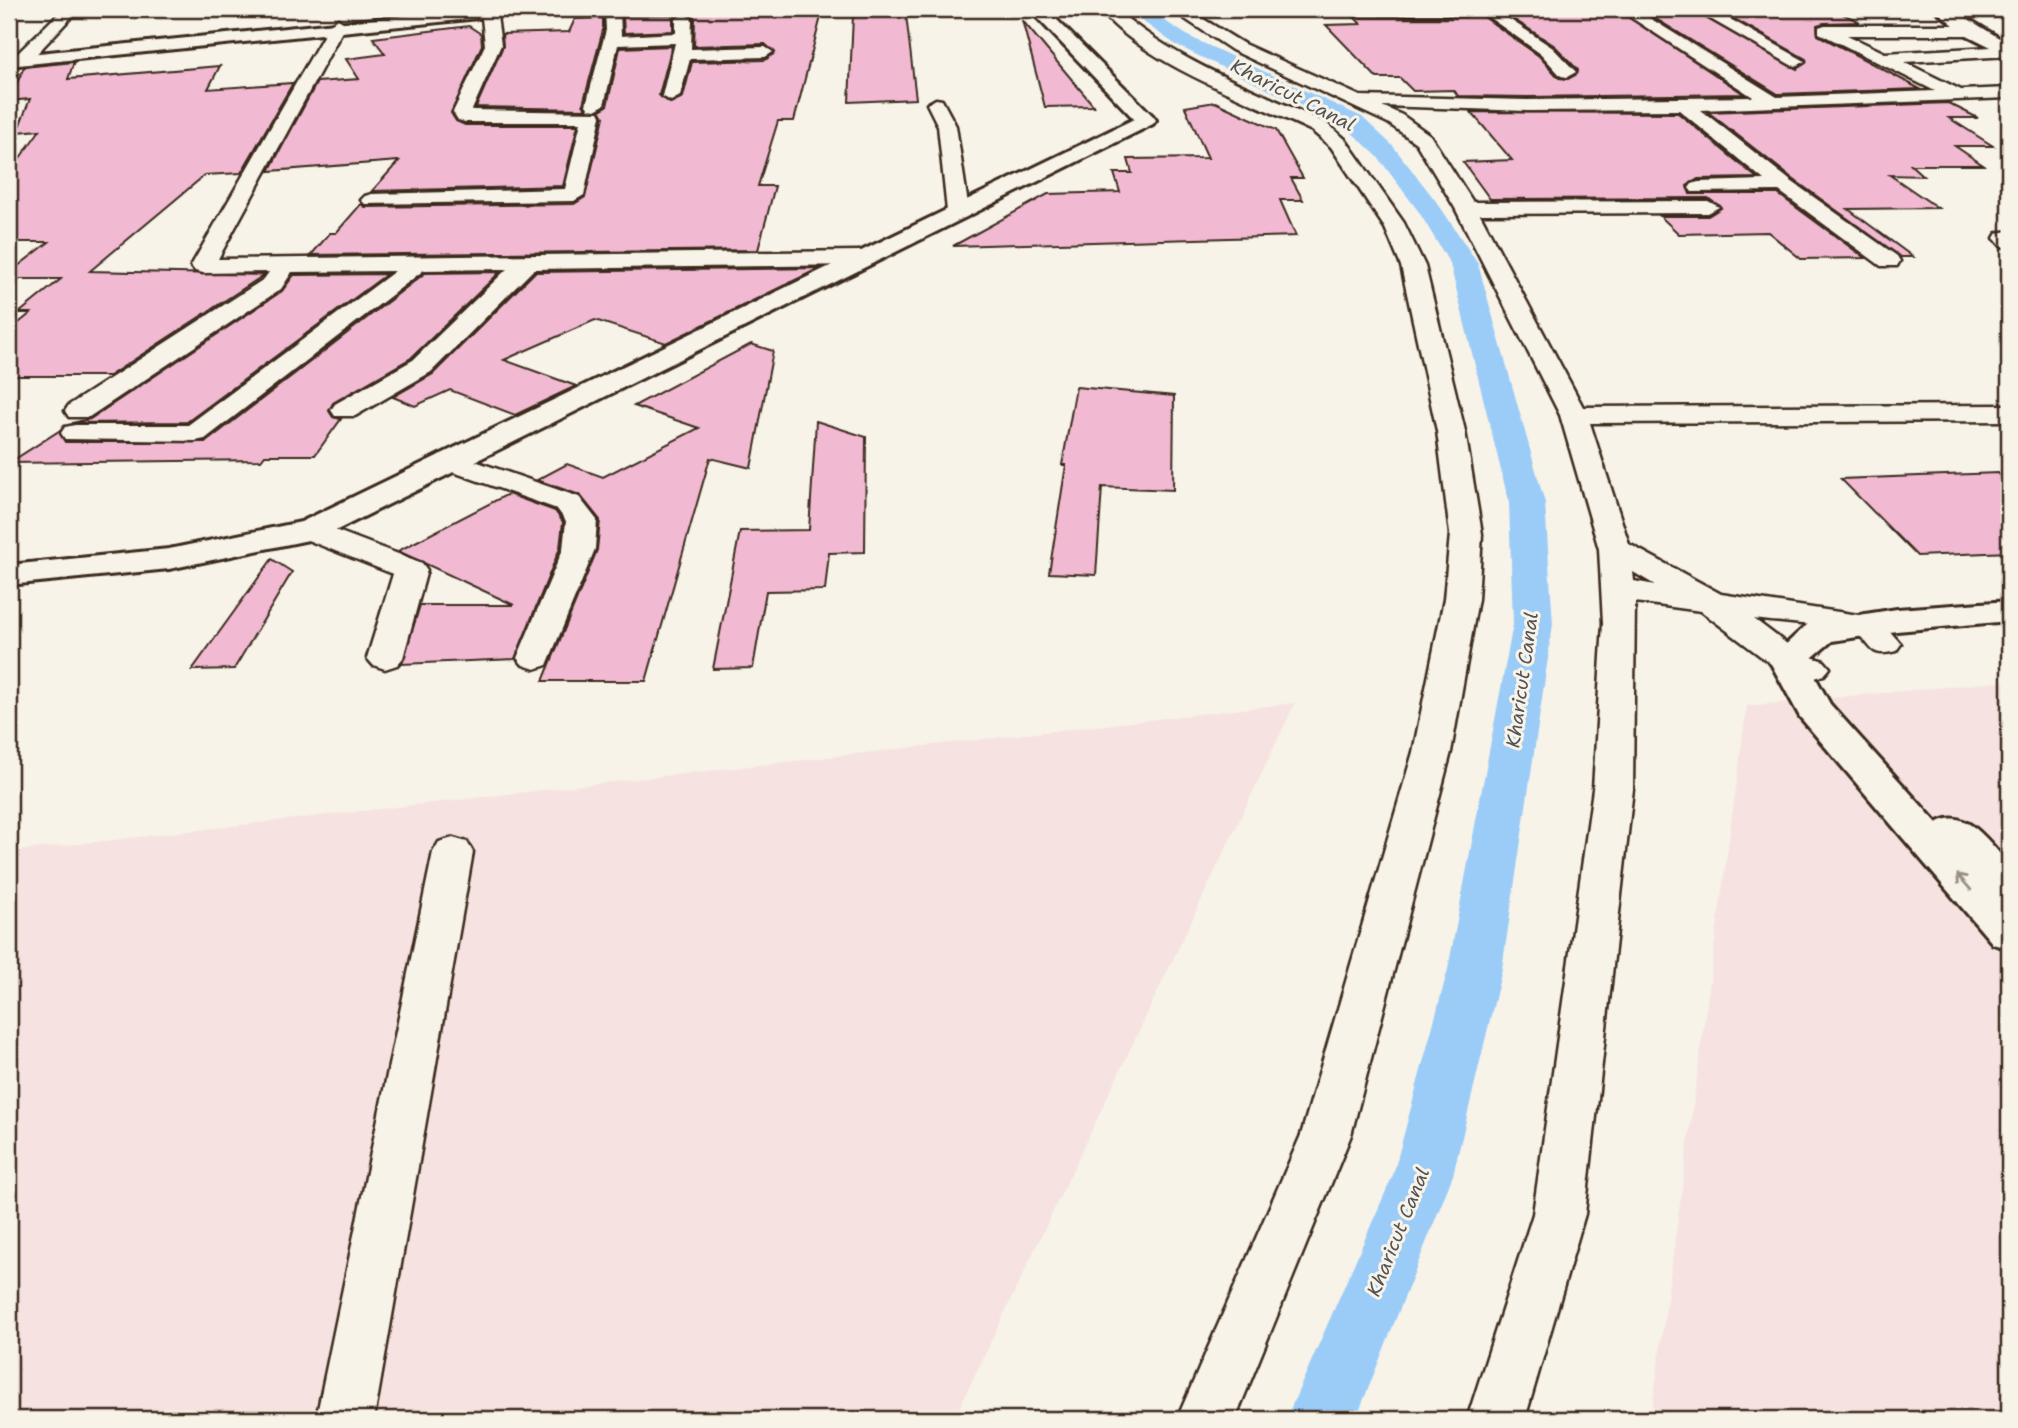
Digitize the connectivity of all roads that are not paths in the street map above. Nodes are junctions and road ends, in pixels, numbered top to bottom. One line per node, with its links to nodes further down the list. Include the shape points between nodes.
1 (71, 9): 24 (street)
2 (519, 9): 13 (street)
3 (612, 9): 19 (street, via 614,30)
4 (1037, 9): 41 (street, via 1146,120)
5 (1107, 9): 66 (street, via 1170,55 1319,127 1338,143 1396,228 1413,266 1448,418 1466,534 1461,599 1432,752 1326,1135)
6 (1177, 9): 31 (street, via 1238,47)
7 (1381, 9): 8 (street)
8 (1466, 9)
9 (1484, 9): 27 (street, via 1547,51)
10 (1625, 9): 32 (street)
11 (1701, 9): 26 (street)
12 (1941, 9): 18 (street)
13 (487, 10): 17 (street); 39 (street, via 493,45 462,112 466,116 593,116 574,195)
14 (1958, 10): 15 (street); 20 (street)
15 (2009, 11)
16 (684, 19): 21 (street)
17 (338, 26): 24 (street); 46 (street, via 203,266)
18 (1971, 30): 22 (street); 25 (street, via 1825,30)
19 (609, 41): 21 (street); 35 (street)
20 (2009, 43)
21 (683, 46): 23 (street); 30 (street)
22 (2009, 51): 25 (street)
23 (765, 52)
24 (15, 58)
25 (1884, 59): 29 (street)
26 (1797, 61)
27 (1566, 72)
28 (2009, 93): 29 (street)
29 (1958, 95): 32 (street)
30 (671, 96)
31 (1354, 99): 36 (street); 37 (street)
32 (1773, 102): 34 (street)
33 (936, 104): 41 (street, via 947,126)
34 (1682, 104): 36 (street); 38 (street)
35 (595, 105)
36 (1563, 108): 37 (street, via 1477,113)
37 (1404, 125): 40 (street, via 1423,139)
38 (1784, 185): 40 (street, via 1704,198); 43 (street)
39 (372, 200)
40 (1466, 208): 49 (street)
41 (958, 211): 42 (street)
42 (861, 258): 44 (street); 50 (street)
43 (1889, 261)
44 (528, 262): 45 (street); 47 (street, via 422,366)
45 (418, 264): 46 (street); 46 (street, via 195,433 77,422 273,285)
46 (285, 265)
47 (345, 410)
48 (2009, 414): 49 (street)
49 (1574, 415): 52 (street)
50 (449, 461): 51 (street); 60 (street, via 568,503 582,520 579,549)
51 (311, 530): 53 (street, via 169,559); 59 (street, via 411,570)
52 (1615, 549): 54 (street); 55 (street)
53 (9, 575)
54 (1617, 589): 55 (street); 67 (street, via 1620,623 1613,789 1559,1214)
55 (1709, 601): 58 (street); 61 (street)
56 (2009, 611): 58 (street)
57 (2009, 633): 58 (street)
58 (1875, 634): 61 (street, via 1821,632)
59 (385, 658)
60 (535, 658)
61 (1800, 664): 63 (street); 64 (street, one-way to 61, via 1814,709)
62 (453, 852): 65 (street)
63 (2009, 891)
64 (2009, 933)
65 (345, 1419)
66 (1206, 1419)
67 (1496, 1419)

